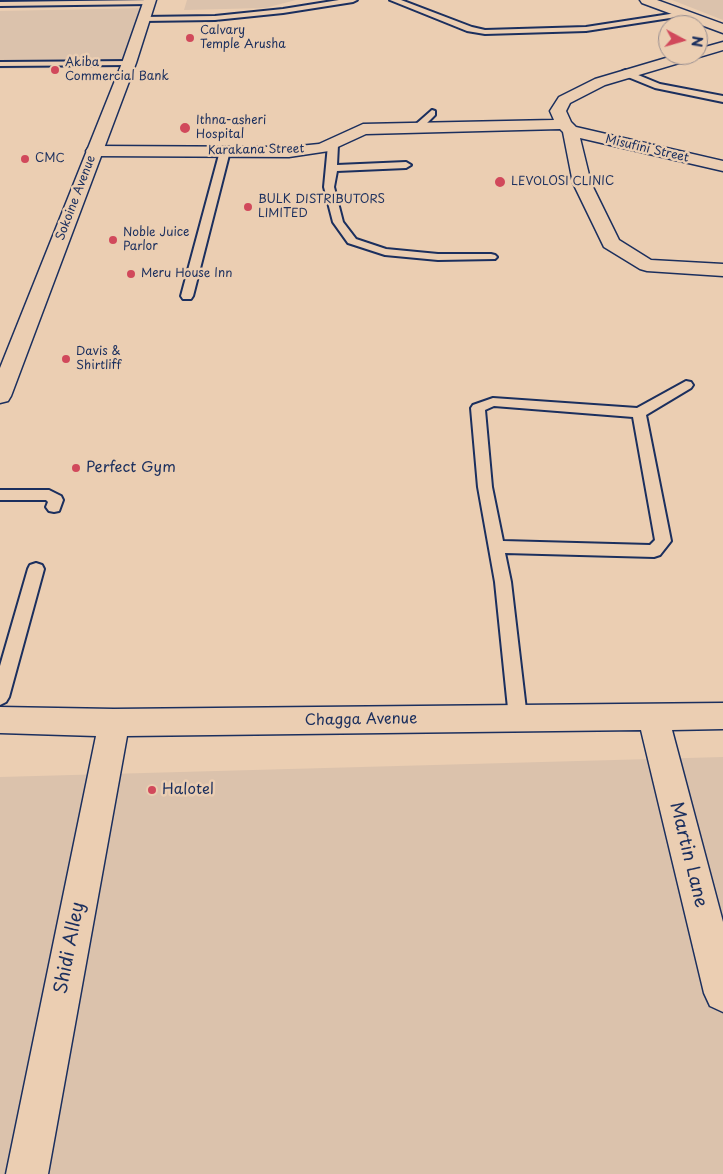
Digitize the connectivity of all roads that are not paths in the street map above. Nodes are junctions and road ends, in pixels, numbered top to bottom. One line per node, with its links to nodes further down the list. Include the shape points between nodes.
1 (353, 0): 7 (lane, via 215,18)
2 (394, 0): 6 (lane, via 485,32 586,29)
3 (646, 0): 6 (street)
4 (150, 1): 5 (lane); 7 (street, Sokoine Avenue)
5 (0, 4)
6 (683, 14): 8 (street)
7 (143, 19): 11 (street, Sokoine Avenue)
8 (723, 29)
9 (723, 46): 10 (street)
10 (708, 50)
11 (129, 63): 12 (lane); 20 (street, Sokoine Avenue)
12 (0, 64)
13 (658, 64): 14 (street)
14 (626, 73): 15 (lane, via 658,86); 18 (street, via 564,100 558,111)
15 (723, 99)
16 (432, 113): 17 (lane)
17 (418, 127): 18 (street, Karakana Street); 19 (street, Karakana Street, via 363,129)
18 (568, 128): 23 (street, Misufini Street); 26 (street, via 582,183 611,243 647,266)
19 (333, 145): 21 (street, Karakana Street, via 289,152); 24 (lane)
20 (94, 151): 21 (street, Karakana Street); 29 (street, Sokoine Avenue)
21 (225, 151): 27 (lane)
22 (406, 164): 24 (lane)
23 (723, 166)
24 (332, 168): 25 (lane, via 329,188 338,222 352,241 385,252)
25 (490, 257)
26 (723, 270)
27 (187, 296)
28 (686, 385): 30 (lane)
29 (0, 396)
30 (639, 413): 33 (lane, via 663,541 654,551); 33 (lane, via 493,402 478,408 485,487)
31 (0, 495): 32 (lane, via 48,495 56,500)
32 (54, 507)
33 (497, 547): 38 (lane)
34 (36, 569): 35 (lane)
35 (0, 697)
36 (723, 716): 37 (street, Chagga Avenue)
37 (653, 717): 38 (street, Chagga Avenue); 41 (street, Martin Lane)
38 (518, 718): 40 (street, Chagga Avenue)
39 (0, 720): 40 (street, Chagga Avenue)
40 (114, 723): 42 (street, Shidi Alley)
41 (723, 993)
42 (27, 1174)

